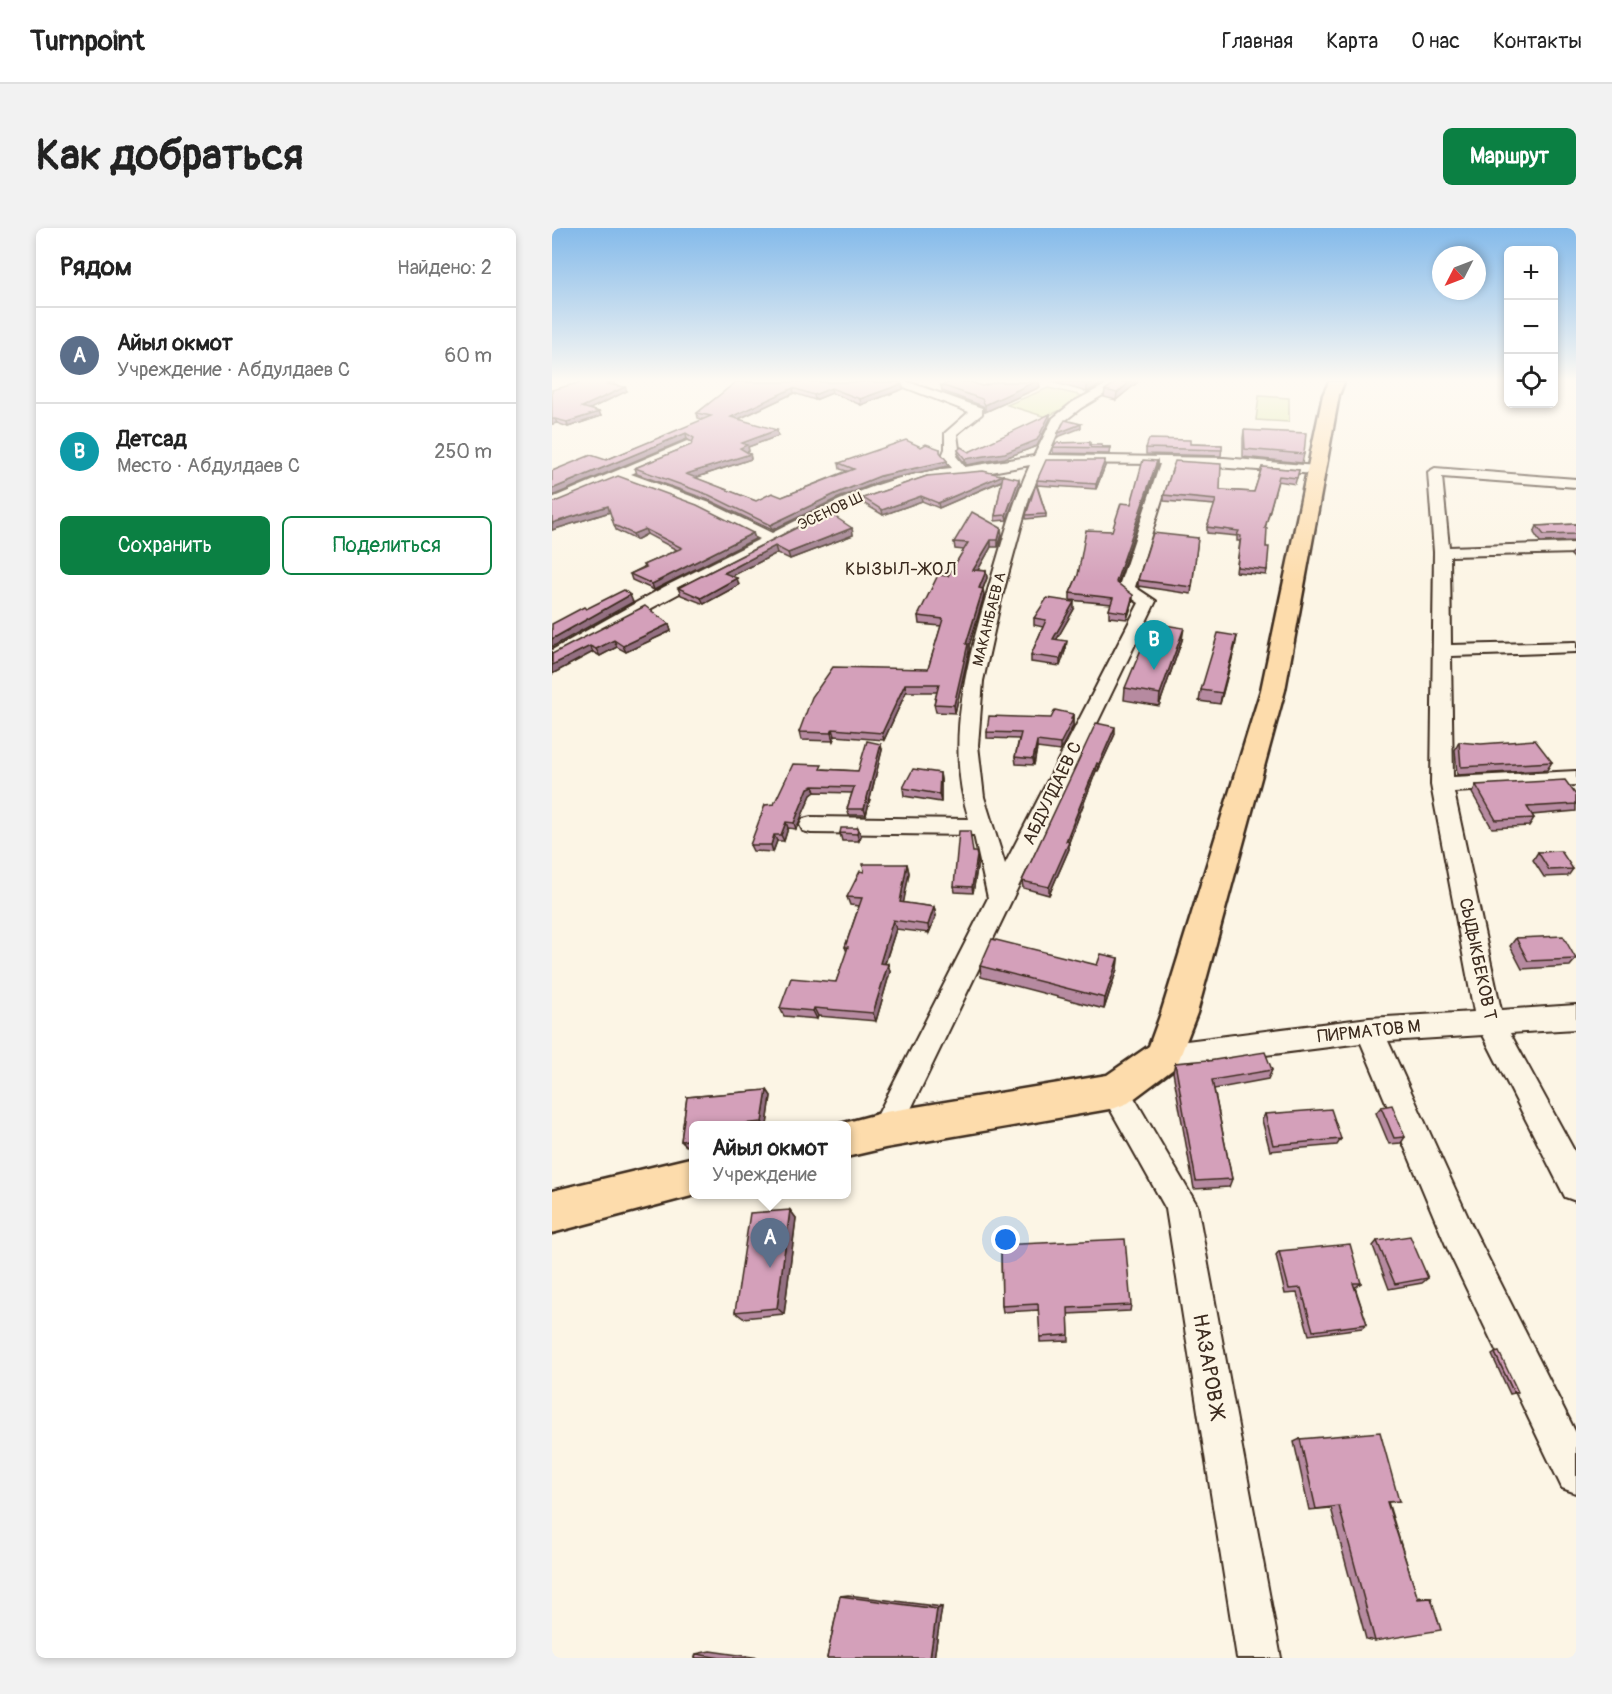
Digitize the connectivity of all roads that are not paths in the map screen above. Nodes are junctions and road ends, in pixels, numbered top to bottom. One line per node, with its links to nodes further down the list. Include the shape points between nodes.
1 (678, 449): 9 (street)
2 (952, 449): 8 (street, via 949,456)
3 (1046, 449): 5 (street, МАКАНБАЕВ А)
4 (1320, 449): 7 (highway)
5 (1042, 459): 6 (street, ЭСЕНОВ Ш); 8 (street, ЭСЕНОВ Ш); 21 (street, МАКАНБАЕВ А, via 1022,498 1010,537 974,681 969,745 973,797)
6 (1168, 460): 7 (street, ЭСЕНОВ Ш); 22 (street, АБДУЛДАЕВ С, via 1126,589 1148,601)
7 (1316, 470): 26 (highway, via 1273,690)
8 (962, 472): 12 (street, ЭСЕНОВ Ш, via 926,475 870,492)
9 (619, 474): 11 (street); 12 (street, via 705,506)
10 (1576, 483): 14 (street, СЫДЫКБЕКОВ Т, via 1435,472)
11 (552, 503)
12 (772, 539): 17 (street, ЭСЕНОВ Ш)
13 (1576, 548): 14 (street)
14 (1442, 552): 16 (street, СЫДЫКБЕКОВ Т)
15 (1576, 647): 16 (street)
16 (1442, 651): 19 (street, СЫДЫКБЕКОВ Т)
17 (552, 657)
18 (1576, 778): 19 (street)
19 (1442, 785): 24 (street, СЫДЫКБЕКОВ Т)
20 (811, 825): 21 (street)
21 (983, 827): 22 (street, МАКАНБАЕВ А)
22 (1000, 898): 28 (street, АБДУЛДАЕВ С)
23 (1576, 1017): 24 (street, ПИРМАТОВ М)
24 (1490, 1021): 25 (street, ПИРМАТОВ М); 31 (street, СЫДЫКБЕКОВ Т)
25 (1369, 1030): 26 (street, ПИРМАТОВ М); 33 (street, via 1461,1238)
26 (1163, 1056): 27 (highway)
27 (1115, 1091): 28 (highway); 34 (street, НАЗАРОВ Ж, via 1181,1204)
28 (885, 1130): 29 (highway)
29 (851, 1138)
30 (689, 1178): 32 (highway)
31 (1576, 1186)
32 (552, 1212)
33 (1576, 1474)
34 (1259, 1658)

